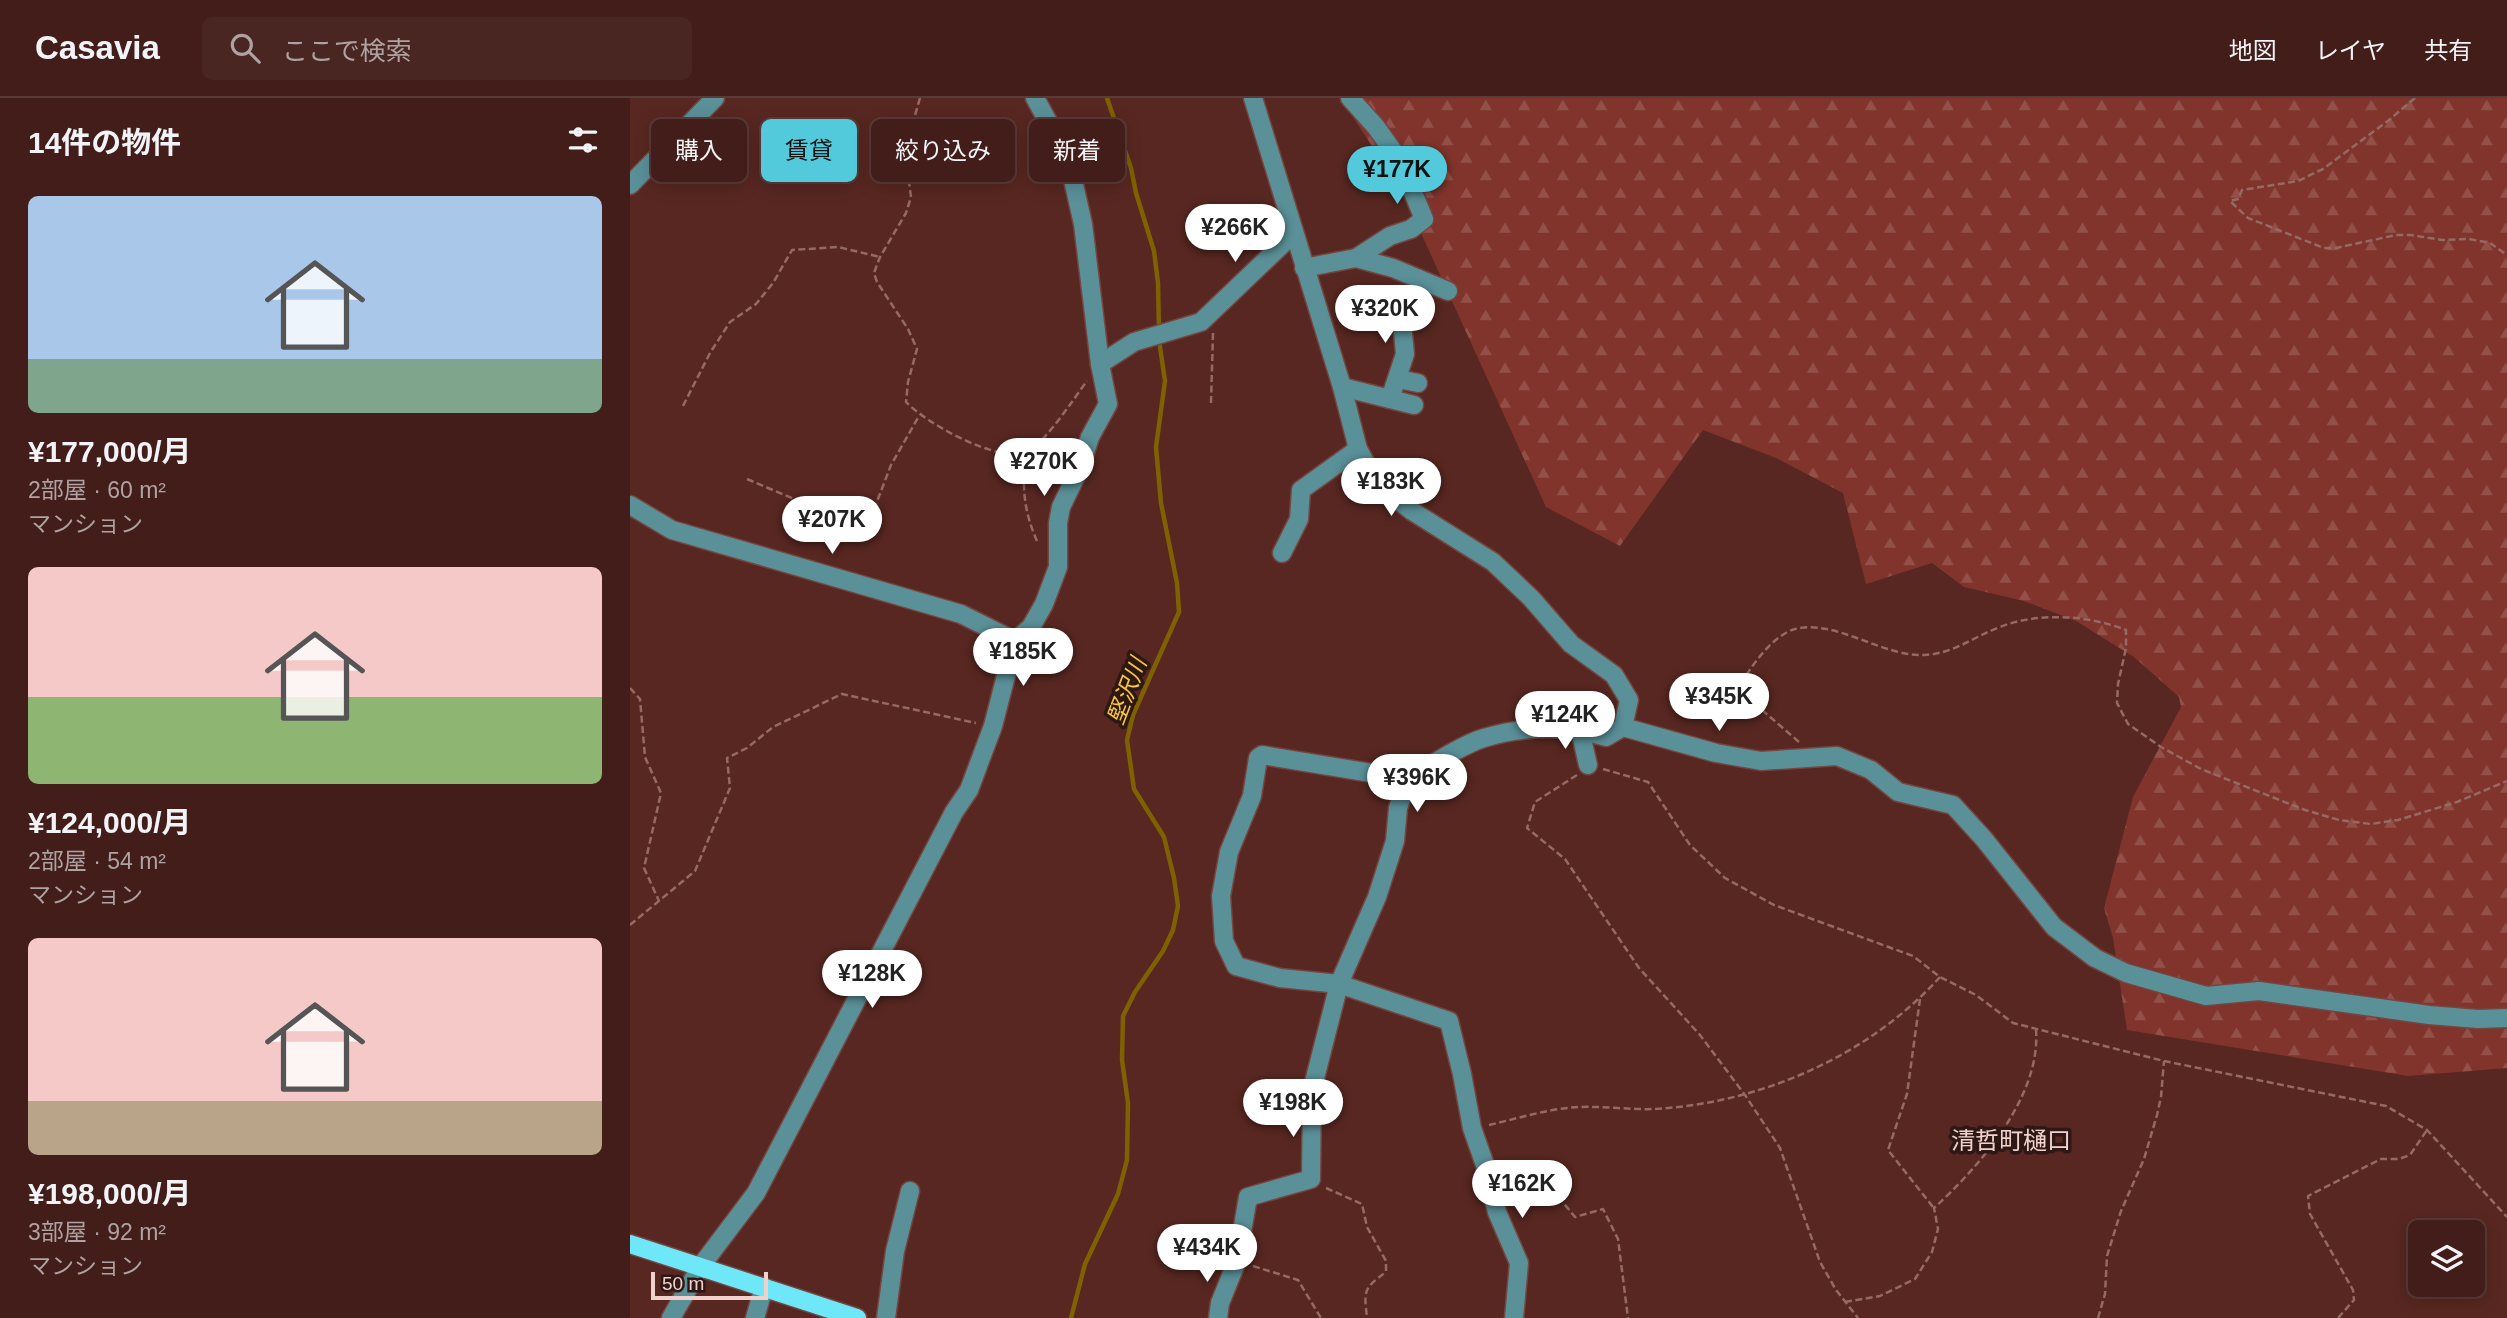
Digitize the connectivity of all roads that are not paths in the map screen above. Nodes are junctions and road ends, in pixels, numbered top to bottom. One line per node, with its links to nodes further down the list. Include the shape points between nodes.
1 (715, 98): 5 (street)
2 (1035, 98): 11 (street, via 1068,158 1083,224)
3 (1253, 98): 6 (street)
4 (1350, 98): 7 (street, via 1400,161 1424,219)
5 (630, 185)
6 (1293, 234): 8 (street); 11 (street, via 1200,322 1134,342)
7 (1356, 258): 8 (street); 9 (street)
8 (1304, 268): 14 (street)
9 (1448, 291)
10 (1409, 304): 12 (street, via 1402,323 1405,354)
11 (1100, 364): 20 (street, via 1108,404 1061,507 1058,567 1031,627)
12 (1398, 379): 13 (street); 15 (street)
13 (1418, 383)
14 (1342, 387): 15 (street); 17 (street)
15 (1390, 399): 16 (street)
16 (1414, 405)
17 (1357, 449): 19 (street, via 1301,490 1298,519); 21 (street, via 1377,484 1493,562 1571,644 1614,675 1629,701)
18 (630, 505): 20 (street, via 673,530 961,614)
19 (1282, 553)
20 (1015, 641): 29 (street, via 993,726 969,790 756,1193)
21 (1623, 727): 22 (street, via 1606,737); 26 (street, via 1761,761 1837,755 1871,770 1898,792 1953,806 2054,927 2095,958 2126,974 2206,996 2259,991 2429,1015)
22 (1580, 730): 23 (street); 24 (street, via 1531,728 1481,738)
23 (1588, 765)
24 (1408, 779): 25 (street, via 1377,897); 25 (street, via 1262,755 1258,758 1252,796 1228,852 1221,896 1224,941 1236,966 1280,978)
25 (1339, 984): 35 (street, via 1312,1090 1311,1179 1248,1197 1237,1261); 36 (street, via 1449,1021 1472,1128 1497,1212 1519,1263)
26 (2507, 1018)
27 (910, 1191): 34 (street, via 895,1251)
28 (630, 1244): 29 (main road)
29 (701, 1266): 30 (main road); 31 (street)
30 (764, 1287): 32 (street); 33 (main road)
31 (671, 1318)
32 (755, 1318)
33 (855, 1318)
34 (886, 1318)
35 (1218, 1318)
36 (1514, 1318)

